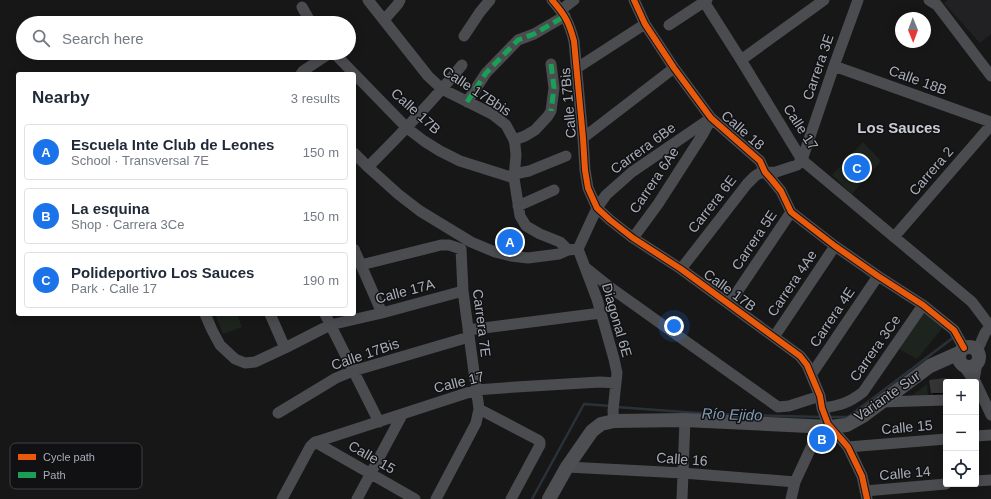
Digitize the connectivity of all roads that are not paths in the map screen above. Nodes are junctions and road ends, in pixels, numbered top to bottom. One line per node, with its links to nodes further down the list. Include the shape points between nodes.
1 (368, 0): 14 (street, Calle 17Bbis)
2 (400, 0): 14 (street)
3 (490, 0): 17 (street)
4 (552, 0): 12 (street, Calle 17Bis)
5 (574, 0): 12 (street)
6 (634, 0): 15 (street, Calle 18)
7 (824, 0): 20 (street)
8 (858, 0): 23 (street, Carrera 3E)
9 (704, 1): 16 (street); 20 (street, Calle 17)
10 (936, 2): 29 (street)
11 (302, 7): 13 (street)
12 (563, 13): 24 (street, Calle 17Bis, via 571,27); 31 (street, via 534,34 518,40 486,73)
13 (307, 16)
14 (384, 20): 30 (street, Calle 17Bbis, via 428,76)
15 (645, 24): 24 (street); 25 (street, Calle 18)
16 (669, 25)
17 (464, 36)
18 (320, 60): 26 (street)
19 (341, 60): 27 (street, Calle 17B)
20 (741, 60): 39 (street, Calle 17)
21 (551, 64): 36 (street, via 554,80 551,111 535,130)
22 (462, 65): 30 (street)
23 (834, 66): 33 (street, Calle 18B); 39 (street, Carrera 3E)
24 (577, 68): 35 (street, Calle 17Bis)
25 (674, 68): 32 (street, Calle 18); 35 (street)
26 (302, 72)
27 (352, 72)
28 (356, 76): 34 (street, Calle 17B)
29 (991, 76)
30 (442, 89): 31 (street, Calle 17Bbis); 34 (street)
31 (467, 102): 36 (street, Calle 17Bbis, via 492,114 506,125)
32 (711, 118): 41 (street, Calle 18); 45 (street, Carrera 6Be, via 632,172 606,195); 48 (street, Carrera 6Ae, via 658,204)
33 (991, 124): 47 (street, Carrera 2)
34 (407, 128): 40 (street); 42 (street, Calle 17B, via 430,145 460,161)
35 (584, 138): 45 (street, Calle 17Bis, via 588,188)
36 (514, 140): 42 (street, Calle 17Bbis)
37 (356, 155): 40 (street)
38 (566, 156): 42 (street)
39 (799, 162): 41 (street, Carrera 6E); 47 (street, Calle 17)
40 (368, 167): 49 (street, via 420,211)
41 (770, 172): 46 (street, Calle 18, via 772,180); 56 (street, Carrera 6E, via 760,173 747,184)
42 (514, 176): 44 (street, Calle 17Bbis)
43 (554, 190): 44 (street)
44 (518, 206): 52 (street, Calle 17Bbis, via 526,226)
45 (597, 208): 48 (street, Calle 17B); 52 (street, Carrera 6Be)
46 (792, 212): 50 (street, Calle 18); 61 (street, Carrera 5E)
47 (894, 237): 69 (street, Calle 17, via 972,302)
48 (633, 238): 56 (street, Calle 17B)
49 (471, 242): 51 (street); 52 (street, via 494,252 528,258 559,254)
50 (835, 246): 57 (street, Calle 18); 71 (street, Carrera 4Ae)
51 (461, 249): 54 (street, via 441,245); 59 (street, Carrera 7E)
52 (573, 249): 55 (street, Diagonal 6E)
53 (356, 254): 54 (street)
54 (361, 265): 63 (street)
55 (586, 268): 58 (street); 60 (street, Diagonal 6E)
56 (681, 269): 61 (street, Calle 17B)
57 (878, 276): 62 (street, Calle 18); 75 (street, Carrera 4E)
58 (611, 288): 60 (street); 79 (street, via 778,407)
59 (463, 292): 63 (street, Calle 17A); 70 (street, Carrera 7E)
60 (597, 299): 64 (street, Diagonal 6E)
61 (729, 304): 71 (street, Calle 17B)
62 (923, 305): 73 (street, Calle 18); 84 (street, Carrera 3Ce, via 863,392 854,399)
63 (382, 313): 68 (street, Calle 17A)
64 (601, 313): 70 (street, Calle 17Bis); 77 (street, Diagonal 6E, via 617,373)
65 (206, 316): 72 (street, Calle 17A, via 220,345 236,359 245,363 255,362)
66 (271, 316): 72 (street)
67 (326, 316): 68 (street)
68 (330, 325): 72 (street, Calle 17A); 74 (street)
69 (989, 328): 73 (street)
70 (469, 334): 74 (street, Calle 17Bis); 78 (street, Carrera 7E)
71 (774, 337): 75 (street, Calle 17B, via 800,356)
72 (285, 348)
73 (971, 353): 76 (street, Calle 18); 82 (main road, Variante Sur, via 930,366)
74 (353, 370): 86 (street, Calle 17Bis); 90 (street)
75 (812, 375): 79 (street, Calle 17B)
76 (975, 379)
77 (616, 383): 78 (street, Calle 17); 85 (street, Diagonal 6E)
78 (476, 390): 83 (street, Carrera 7E); 87 (street, Calle 17)
79 (820, 396): 84 (street, Calle 17B)
80 (979, 399): 88 (street, Calle 18)
81 (943, 400): 82 (street)
82 (881, 402): 91 (main road, Variante Sur, via 847,425)
83 (479, 409): 108 (street, Carrera 7E, via 476,423); 109 (street, via 540,442)
84 (823, 410): 91 (street, Calle 17B)
85 (614, 411): 89 (main road, Variante Sur); 97 (main road, Variante Sur, via 592,431)
86 (278, 413)
87 (402, 415): 90 (street, Calle 17); 99 (street)
88 (991, 415)
89 (685, 420): 91 (main road, Variante Sur); 98 (street)
90 (379, 422): 95 (street, Calle 17)
91 (827, 426): 96 (street); 102 (street)
92 (991, 435): 93 (street)
93 (979, 436)
94 (943, 439): 96 (street, Calle 15)
95 (315, 442): 99 (street, Calle 15); 105 (street, via 310,446)
96 (848, 447): 104 (street, via 862,476)
97 (567, 467): 98 (street, Calle 16); 110 (main road, Variante Sur)
98 (683, 473): 102 (street, Calle 16); 111 (street)
99 (371, 474): 106 (street); 107 (street, Calle 15)
100 (991, 480): 101 (street)
101 (979, 481)
102 (795, 482): 112 (street)
103 (943, 484): 104 (street, Calle 14)
104 (866, 495)
105 (282, 499)
106 (357, 499)
107 (415, 499)
108 (436, 499)
109 (511, 499)
110 (550, 499)
111 (682, 499)
112 (791, 499)

